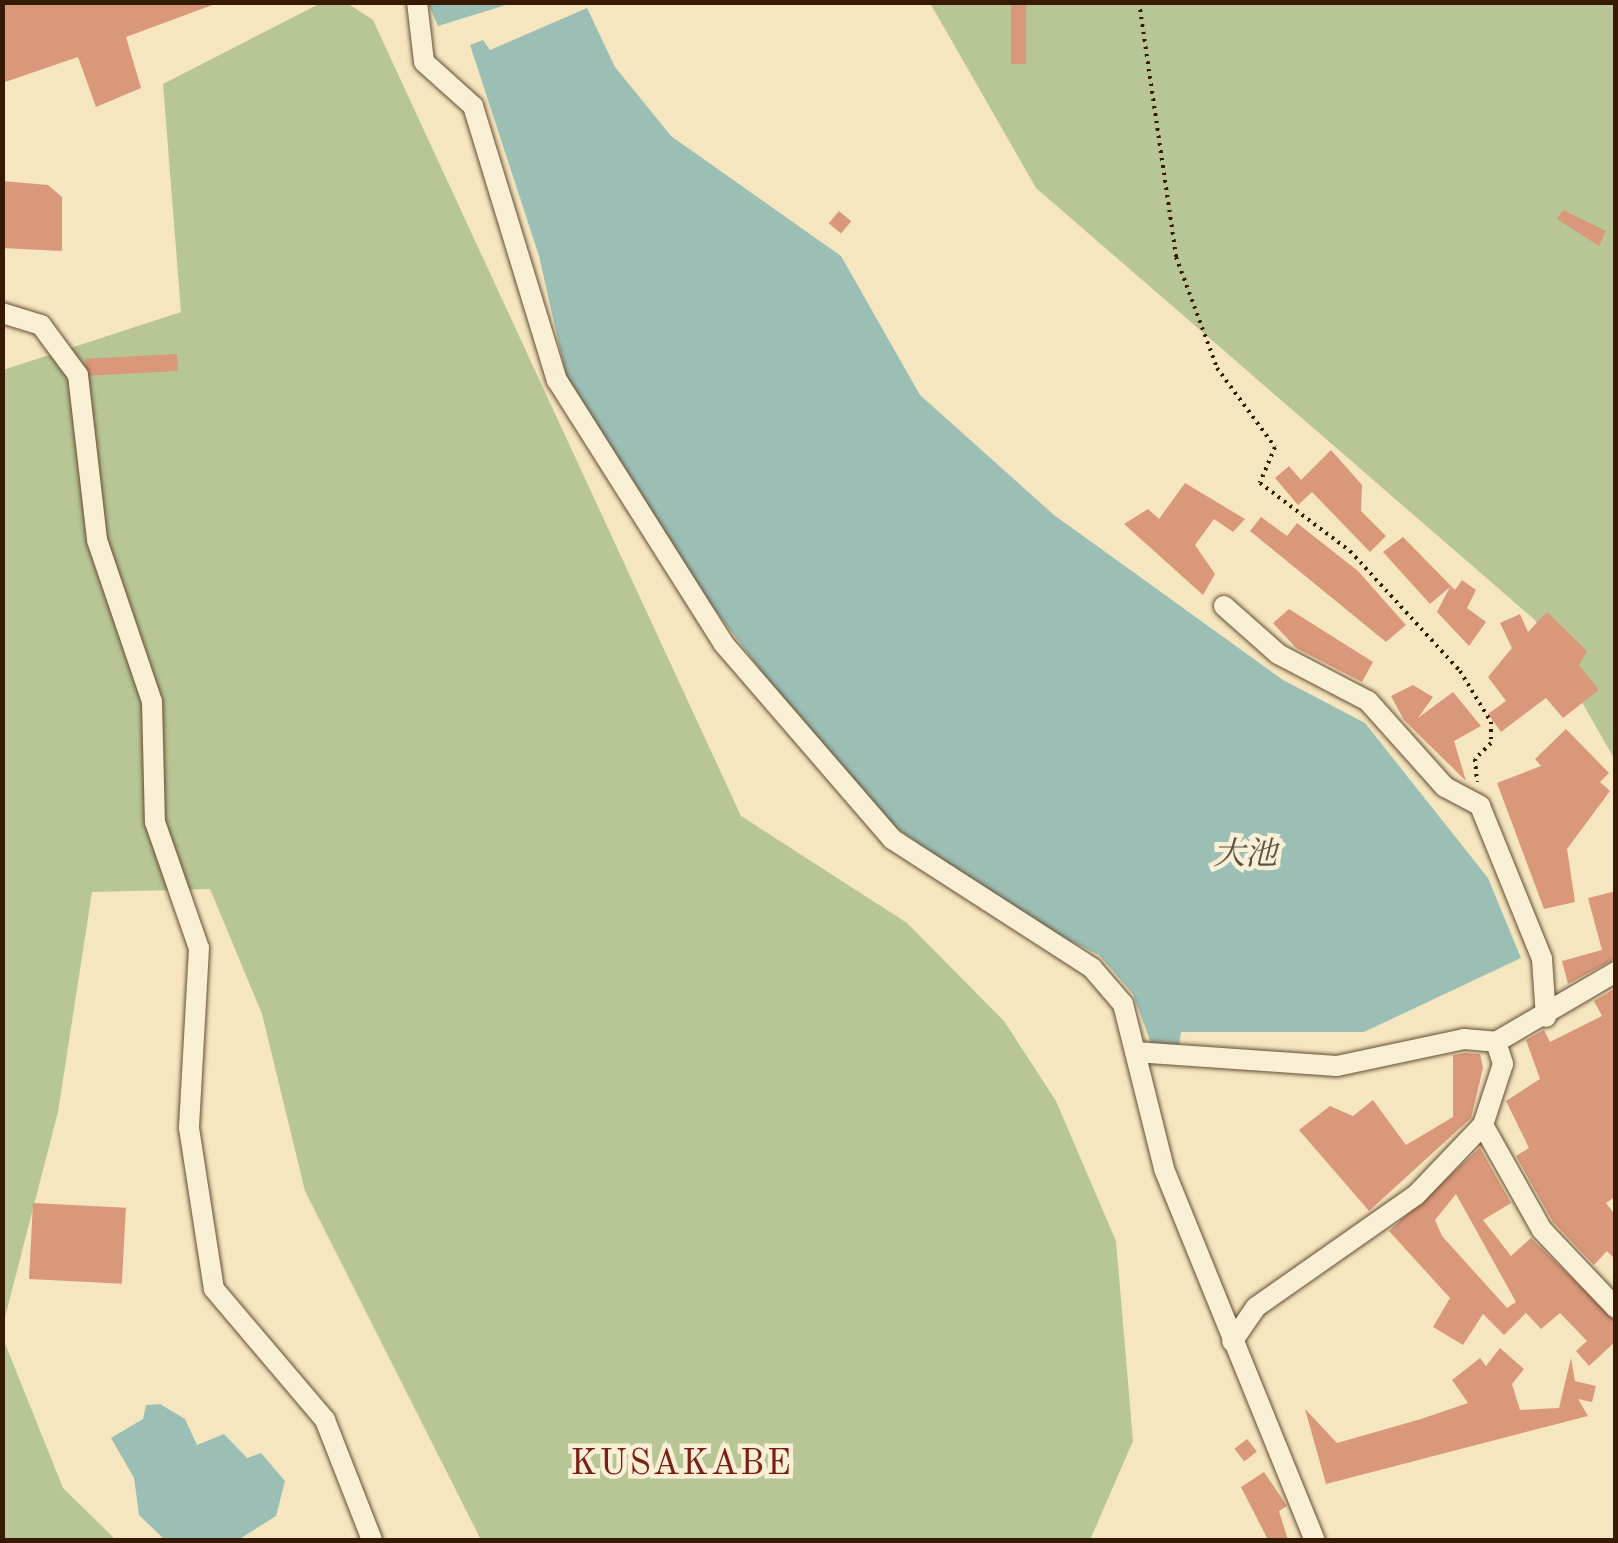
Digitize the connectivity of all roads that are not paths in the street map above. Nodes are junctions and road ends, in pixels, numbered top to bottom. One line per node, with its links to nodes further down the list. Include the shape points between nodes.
1 (416, 2): 7 (street, via 424,62 473,106 558,380 723,643 892,838 1092,968 1124,1004)
2 (2, 313): 11 (street, via 41,324 78,375 97,540 152,702 155,822 199,948 189,1128 214,1289 325,1420)
3 (1224, 606): 5 (street, via 1278,654 1368,701 1445,787 1480,806 1542,959)
4 (1616, 972): 5 (street)
5 (1546, 1017): 6 (street)
6 (1496, 1042): 7 (street, via 1464,1040 1337,1066); 8 (street, via 1503,1064)
7 (1136, 1052): 10 (street, via 1164,1168)
8 (1483, 1125): 9 (street, via 1542,1230); 10 (street, via 1416,1195 1256,1307)
9 (1616, 1308)
10 (1232, 1342): 12 (street)
11 (372, 1540)
12 (1315, 1540)

